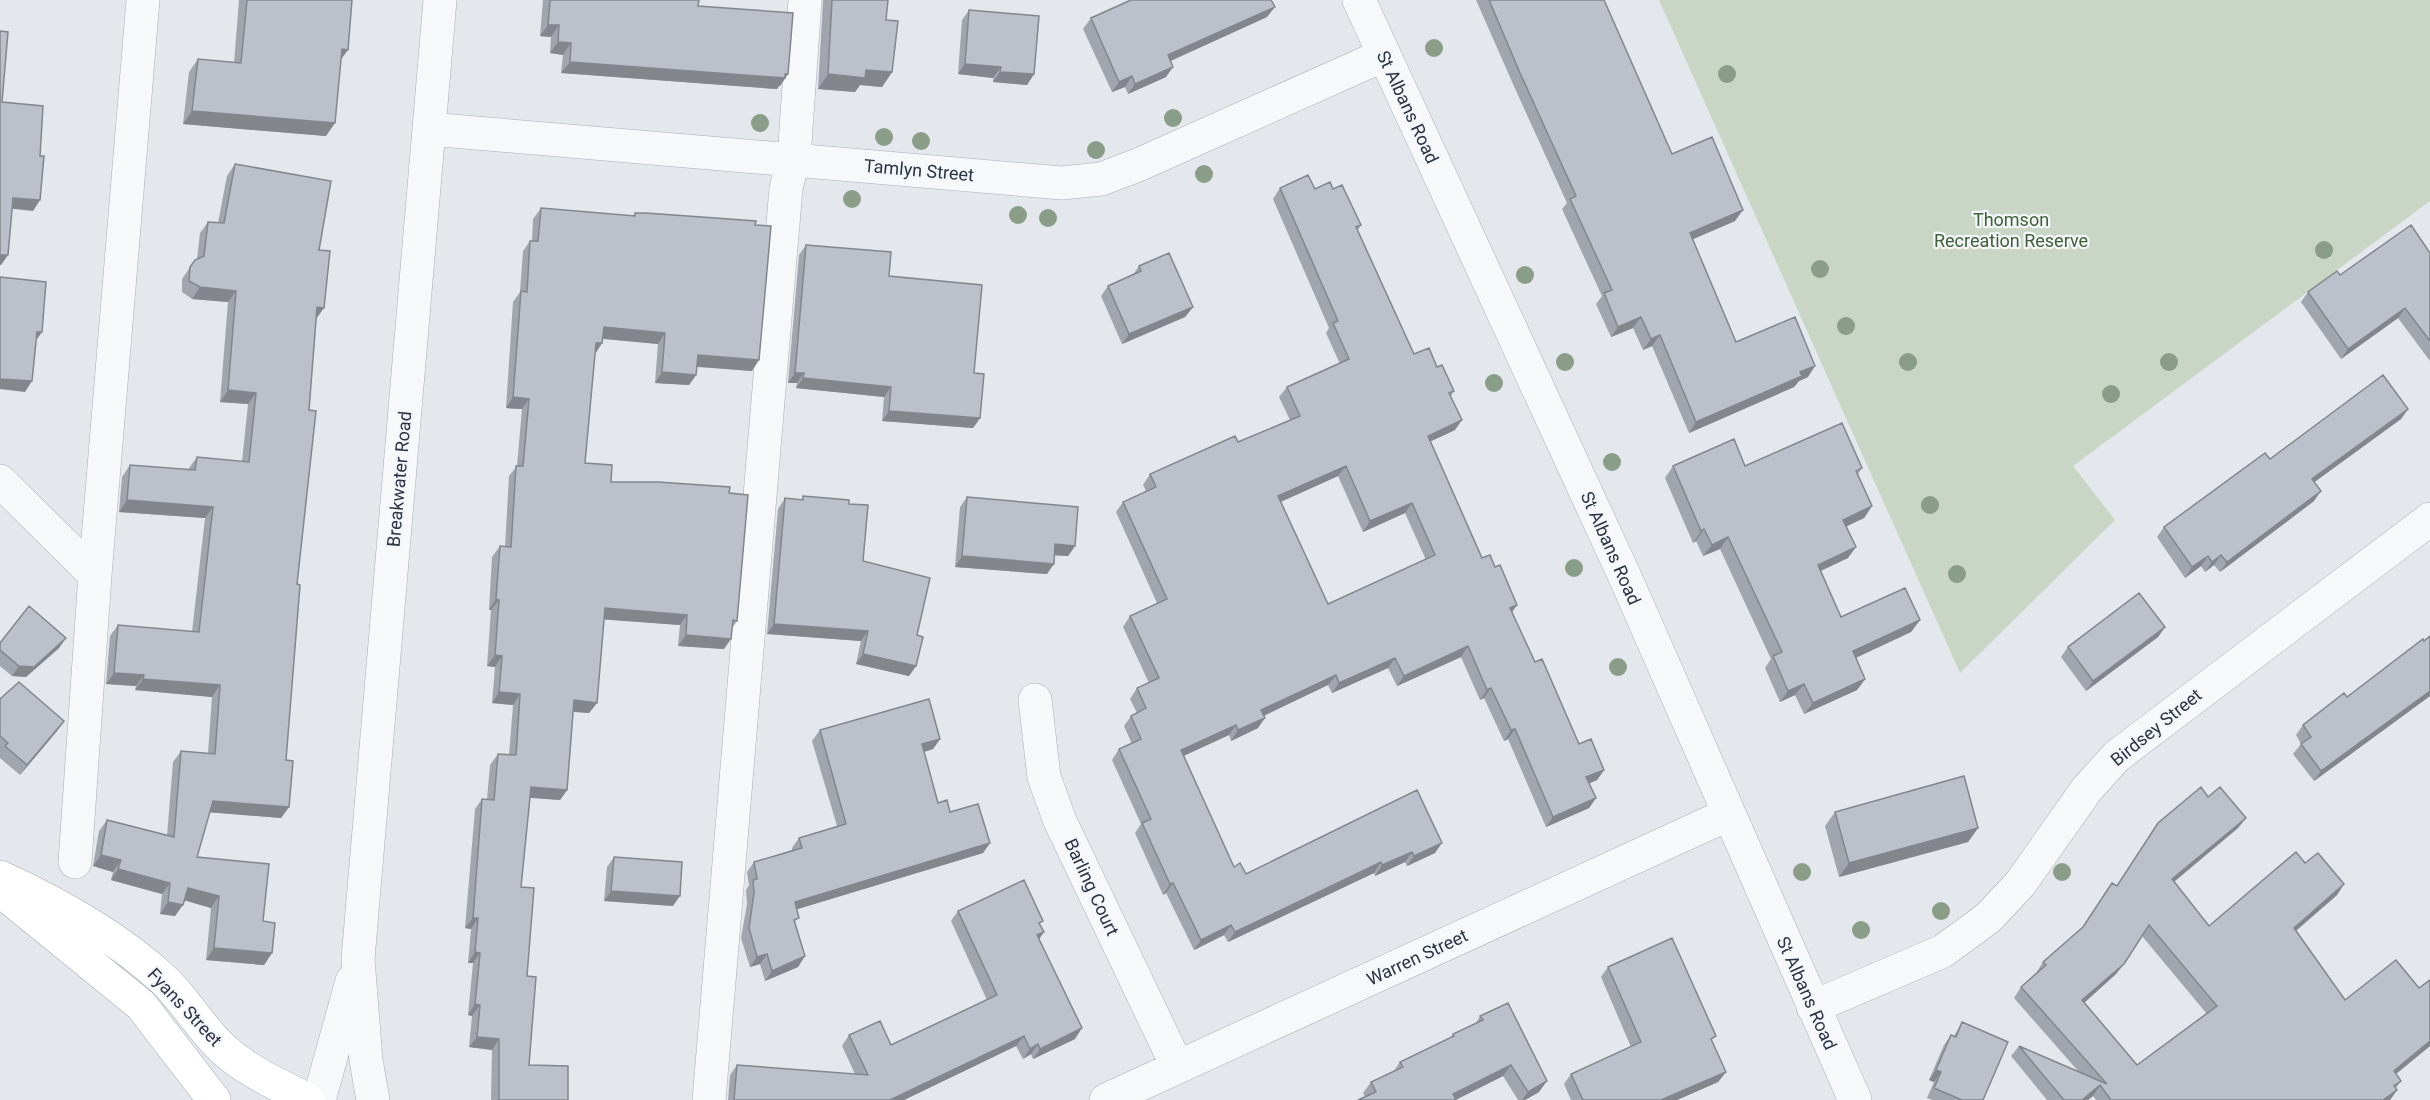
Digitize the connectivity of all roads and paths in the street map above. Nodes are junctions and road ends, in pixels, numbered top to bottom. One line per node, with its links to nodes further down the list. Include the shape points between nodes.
1 (143, 0): 10 (street)
2 (440, 0): 6 (street, Breakwater Road)
3 (806, 0): 7 (street)
4 (1359, 0): 5 (street, St Albans Road)
5 (1384, 55): 7 (street, Tamlyn Street, via 1101,180 1062,183); 12 (street, St Albans Road, via 1620,566)
6 (429, 129): 7 (street, Tamlyn Street); 16 (street, Breakwater Road)
7 (794, 158): 23 (street, via 786,196)
8 (0, 481): 10 (street)
9 (2430, 519): 17 (street, Birdsey Street, via 2116,756 2087,789 2020,884 1988,918 1943,951)
10 (95, 575): 13 (street)
11 (1035, 700): 18 (street, Barling Court, via 1044,777 1060,821)
12 (1729, 814): 17 (street, St Albans Road); 18 (street, Warren Street)
13 (75, 862)
14 (0, 877): 20 (main road, Fyans Street, via 48,900 128,951 169,985 234,1058)
15 (0, 892): 19 (main road, Fyans Street, via 141,1005)
16 (358, 959): 21 (street, Breakwater Road); 22 (street, Breakwater Road)
17 (1813, 1007): 25 (street, St Albans Road)
18 (1177, 1066): 24 (street, Warren Street)
19 (214, 1100)
20 (308, 1100)
21 (319, 1100)
22 (373, 1100)
23 (709, 1100)
24 (1106, 1100)
25 (1855, 1100)

